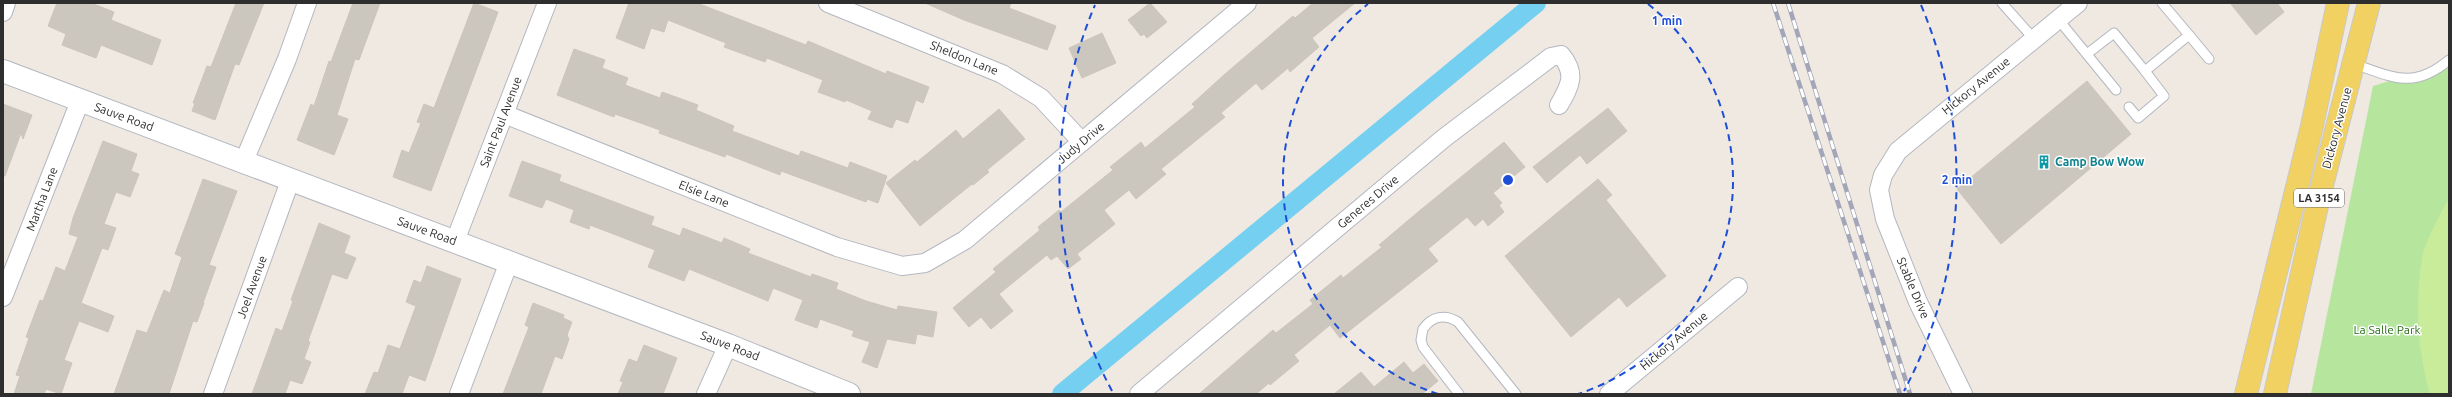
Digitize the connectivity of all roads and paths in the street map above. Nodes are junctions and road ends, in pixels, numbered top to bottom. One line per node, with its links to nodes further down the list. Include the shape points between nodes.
1 (6, 3): 11 (street)
2 (307, 3): 27 (street, via 287,59)
3 (548, 3): 25 (street, Saint Paul Avenue)
4 (828, 3): 26 (street, Sheldon Lane, via 1002,74 1041,98)
5 (1247, 3): 26 (street, Judy Drive)
6 (2002, 3): 14 (lane)
7 (2078, 3): 12 (street, Hickory Avenue)
8 (2162, 3): 13 (lane)
9 (2338, 3): 45 (main road, Dickory Avenue / LA 3154, via 2312,126)
10 (2369, 3): 18 (main road, Dickory Avenue / LA 3154)
11 (3, 12)
12 (2058, 19): 14 (street, Hickory Avenue); 15 (lane)
13 (2188, 36): 16 (lane); 19 (lane)
14 (2034, 39): 28 (street, Hickory Avenue, via 1898,151)
15 (2087, 54): 19 (lane, via 2114,33); 21 (lane)
16 (2209, 59)
17 (2449, 60): 18 (lane, via 2419,78 2400,79)
18 (2354, 64): 46 (main road, Dickory Avenue / LA 3154, via 2319,198)
19 (2145, 70): 24 (lane, via 2164,96 2138,118)
20 (3, 71): 22 (street, Sauve Road)
21 (2116, 90)
22 (80, 101): 27 (street, Sauve Road); 34 (street, Martha Lane)
23 (1559, 105): 40 (street, Generes Drive, via 1571,85 1570,65 1561,55 1551,57 1444,138)
24 (2129, 107)
25 (504, 114): 30 (street, Saint Paul Avenue); 32 (street, Elsie Lane, via 837,247 902,266)
26 (1082, 142): 32 (street, Judy Drive, via 965,240 925,263)
27 (244, 161): 29 (street, Sauve Road)
28 (1883, 177): 44 (street, Stable Drive, via 1879,190 1885,219 1918,302)
29 (290, 180): 30 (street, Sauve Road); 36 (street, Joel Avenue)
30 (455, 241): 31 (street, Sauve Road)
31 (509, 262): 35 (street, Sauve Road); 37 (street)
32 (906, 264)
33 (1738, 287): 43 (street, Hickory Avenue)
34 (3, 297)
35 (728, 345): 38 (street); 39 (street, Sauve Road)
36 (214, 394)
37 (459, 394)
38 (706, 394)
39 (849, 394)
40 (1139, 394)
41 (1459, 394): 42 (lane, via 1423,347 1423,328 1436,318 1448,318 1458,322)
42 (1516, 394)
43 (1609, 394)
44 (1963, 394)
45 (2246, 394)
46 (2275, 394)

